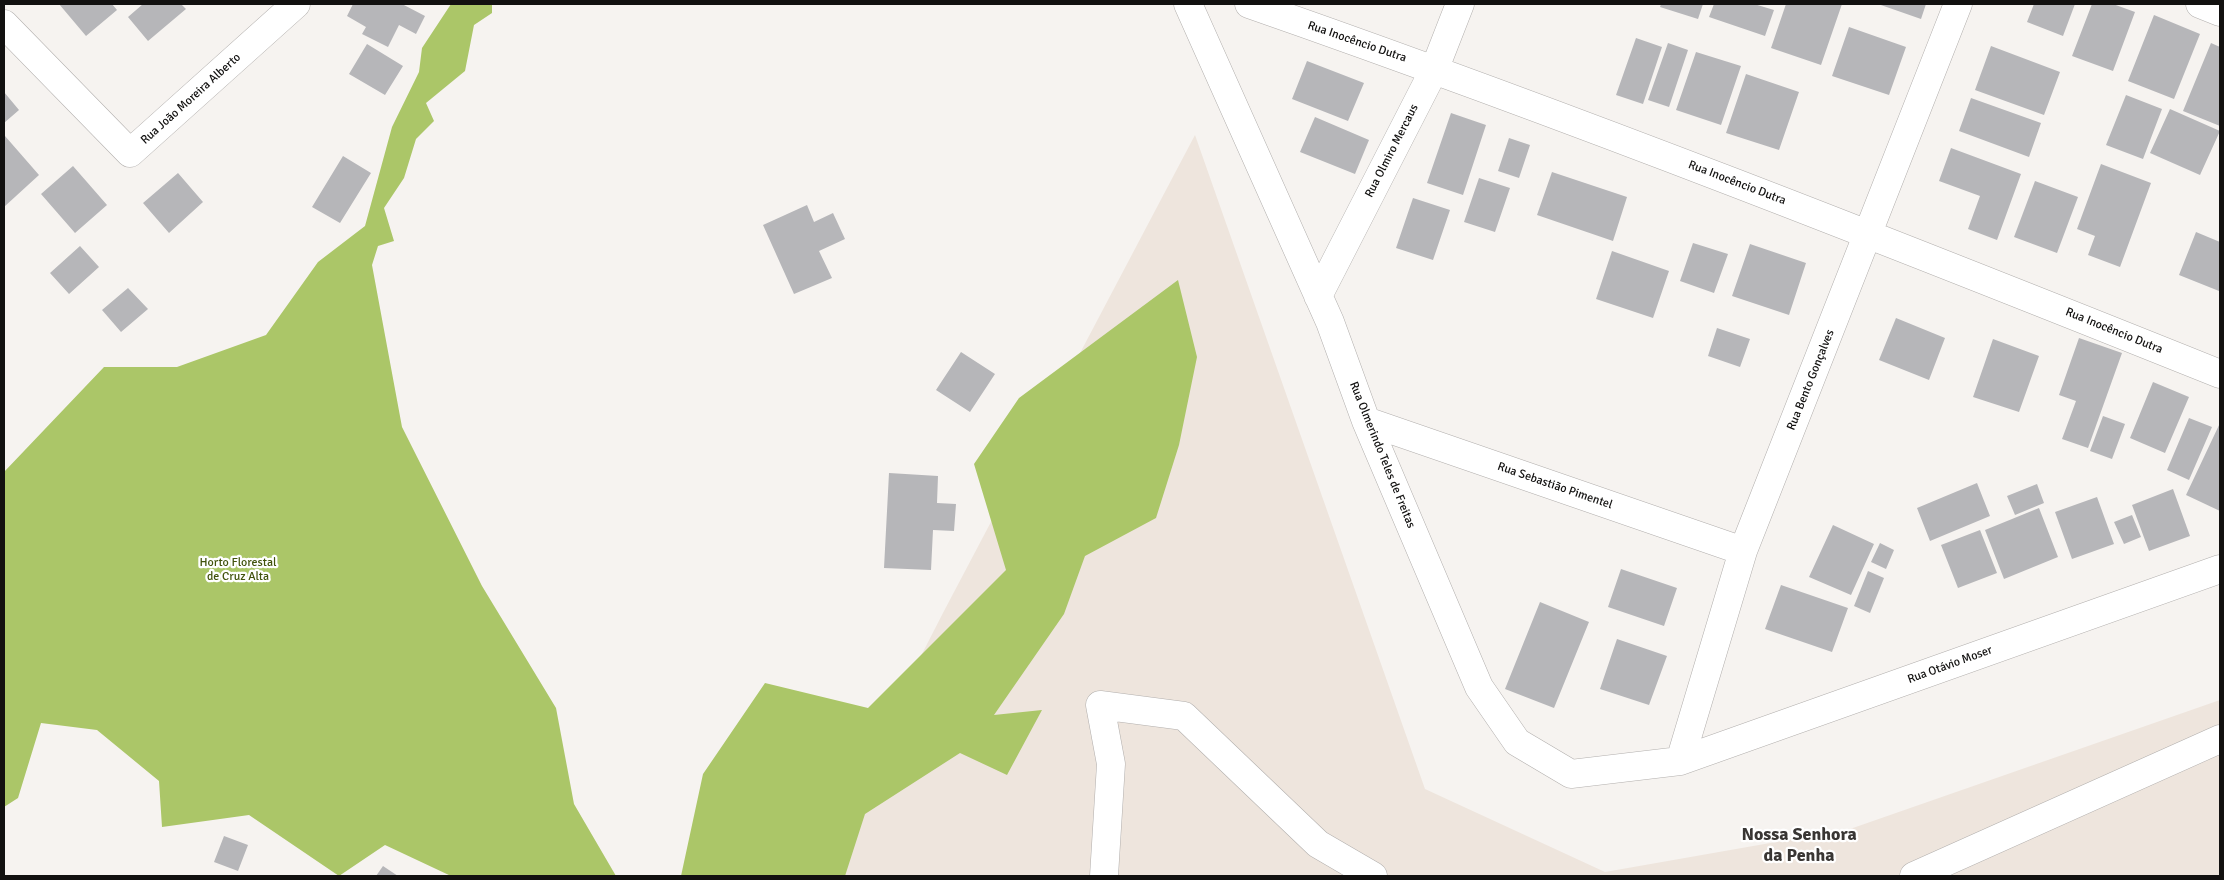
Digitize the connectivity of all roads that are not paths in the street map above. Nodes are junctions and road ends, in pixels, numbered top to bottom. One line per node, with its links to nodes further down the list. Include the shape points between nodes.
1 (296, 4): 8 (street, Rua João Moreira Alberto, via 130,153)
2 (1188, 4): 11 (street, Rua Olmerindo Teles de Freitas)
3 (1249, 4): 9 (street, Rua Inocêncio Dutra)
4 (1460, 4): 9 (street, Rua Olmiro Mercaus)
5 (1958, 4): 10 (street, Rua Bento Gonçalves)
6 (2200, 4): 7 (street)
7 (2220, 12)
8 (4, 24)
9 (1435, 68): 10 (street, Rua Inocêncio Dutra); 11 (street, Rua Olmiro Mercaus)
10 (1868, 233): 12 (street, Rua Inocêncio Dutra); 14 (street, Rua Bento Gonçalves)
11 (1318, 296): 13 (street, Rua Olmerindo Teles de Freitas)
12 (2220, 374)
13 (1366, 421): 14 (street, Rua Sebastião Pimentel); 17 (street, Rua Olmerindo Teles de Freitas, via 1479,686 1517,742 1571,774)
14 (1743, 551): 17 (street, Rua Bento Gonçalves)
15 (2220, 569): 17 (street, Rua Otávio Moser)
16 (2220, 738): 20 (street)
17 (1680, 761)
18 (1104, 876): 19 (street, via 1111,764 1100,705 1184,716 1318,844)
19 (1373, 876)
20 (1914, 876)

